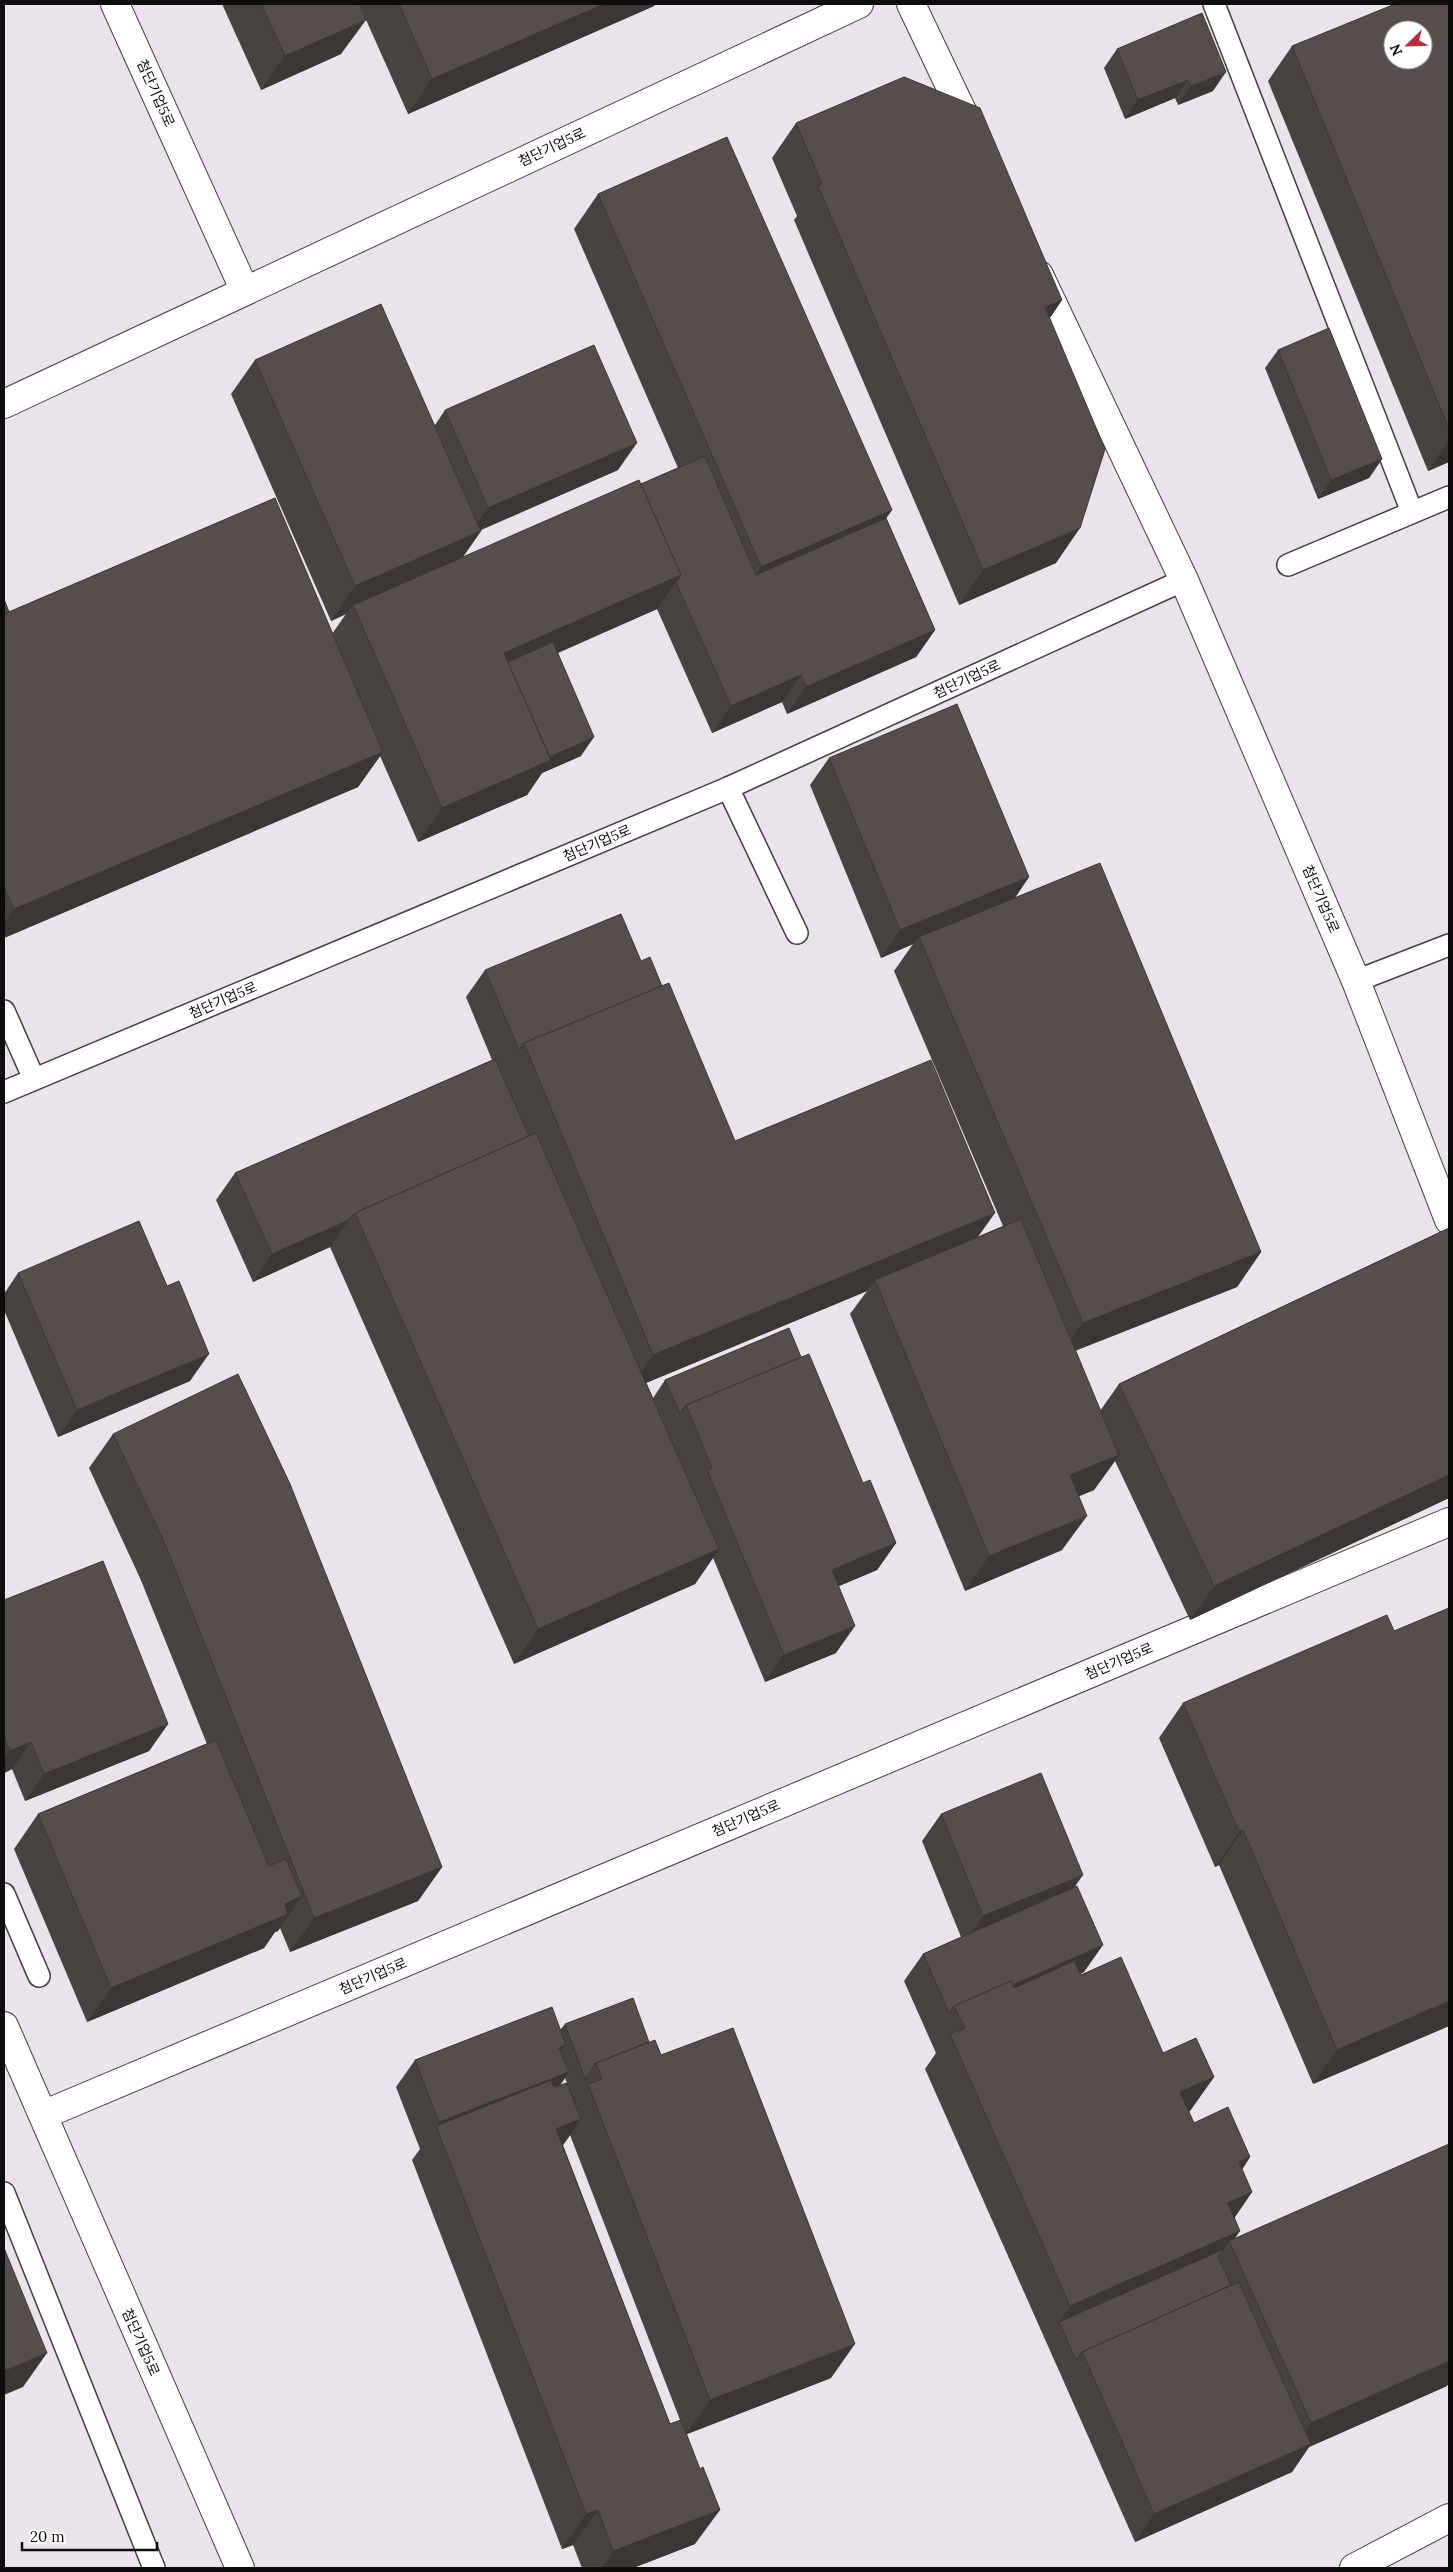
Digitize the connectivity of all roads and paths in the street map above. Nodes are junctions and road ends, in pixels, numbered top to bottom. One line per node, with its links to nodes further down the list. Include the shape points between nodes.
1 (115, 4): 7 (street, 첨단기업5로)
2 (859, 4): 7 (street, 첨단기업5로)
3 (911, 4): 5 (street)
4 (1214, 4): 10 (lane)
5 (983, 157)
6 (1030, 256): 12 (street, 첨단기업5로)
7 (245, 291): 8 (street, 첨단기업5로)
8 (4, 404)
9 (1449, 497): 10 (lane)
10 (1412, 512): 11 (lane)
11 (1288, 565)
12 (1184, 580): 13 (lane, 첨단기업5로); 16 (street, 첨단기업5로)
13 (728, 788): 14 (lane); 18 (lane, 첨단기업5로)
14 (797, 933)
15 (1449, 945): 16 (lane)
16 (1356, 981): 20 (street, 첨단기업5로)
17 (4, 1011): 18 (lane)
18 (34, 1079): 19 (lane, 첨단기업5로)
19 (4, 1092)
20 (1449, 1220)
21 (1449, 1522): 25 (street, 첨단기업5로)
22 (4, 1894): 23 (lane)
23 (39, 1976)
24 (4, 2026): 25 (street, 첨단기업5로)
25 (43, 2115): 29 (street, 첨단기업5로)
26 (4, 2193): 28 (lane)
27 (1449, 2518): 30 (street)
28 (154, 2568)
29 (240, 2568)
30 (1354, 2568)

